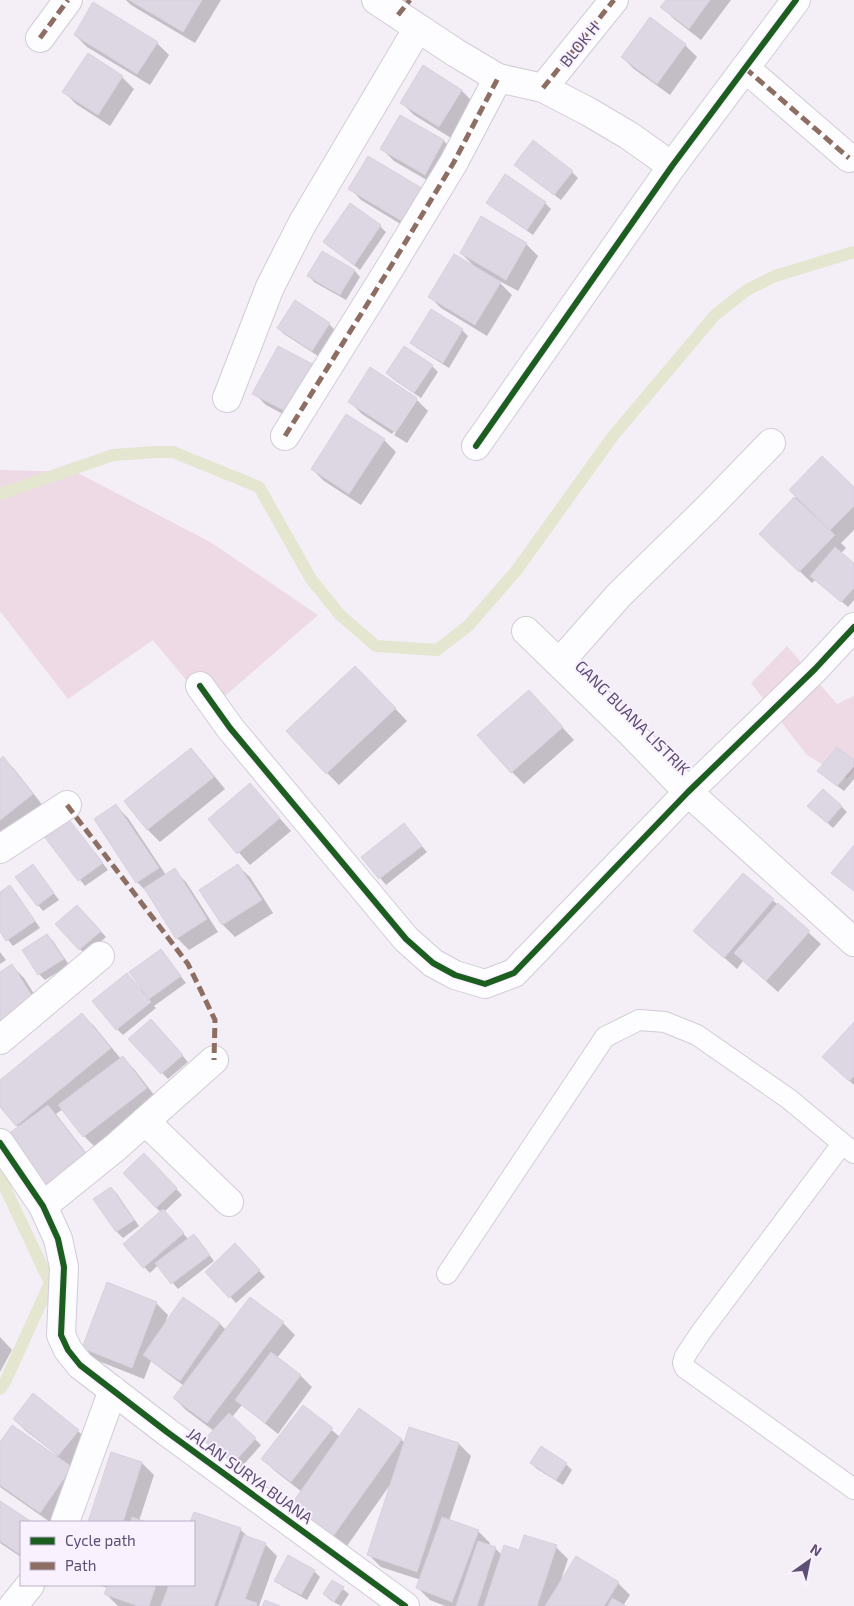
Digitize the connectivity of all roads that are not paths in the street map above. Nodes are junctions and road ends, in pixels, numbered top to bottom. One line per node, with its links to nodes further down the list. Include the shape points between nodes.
1 (68, 0): 5 (street)
2 (614, 0): 8 (street, BLOK H)
3 (796, 0): 6 (street)
4 (400, 11): 7 (street); 11 (street, via 270,287)
5 (40, 38)
6 (745, 68): 9 (street); 10 (street)
7 (498, 78): 8 (street); 12 (street, via 454,162)
8 (543, 88): 10 (street, via 628,135)
9 (849, 158)
10 (672, 166): 14 (street)
11 (226, 398)
12 (285, 436)
13 (771, 443): 17 (street, via 619,595)
14 (476, 446)
15 (854, 627): 19 (street)
16 (526, 631): 17 (street, GANG BUANA LISTRIK)
17 (559, 663): 19 (street, GANG BUANA LISTRIK)
18 (200, 686): 19 (street, via 230,728 406,939 433,963 455,975 485,984 514,973)
19 (688, 792): 22 (street, GANG BUANA LISTRIK)
20 (67, 806): 21 (street)
21 (0, 848)
22 (854, 942)
23 (100, 956): 24 (street)
24 (0, 1040)
25 (214, 1060): 26 (street)
26 (145, 1120): 29 (street); 30 (street)
27 (0, 1143): 30 (street, JALAN SURYA BUANA)
28 (848, 1149): 31 (lane, via 789,1099 697,1034 666,1022 639,1020 605,1037); 33 (lane, via 701,1332 683,1363 685,1368)
29 (229, 1202)
30 (43, 1206): 32 (street, JALAN SURYA BUANA, via 58,1239 64,1267 61,1335 80,1365)
31 (447, 1274)
32 (113, 1390): 34 (street); 37 (street, JALAN SURYA BUANA)
33 (854, 1489)
34 (65, 1521)
35 (29, 1586): 36 (street)
36 (13, 1606)
37 (405, 1606)

